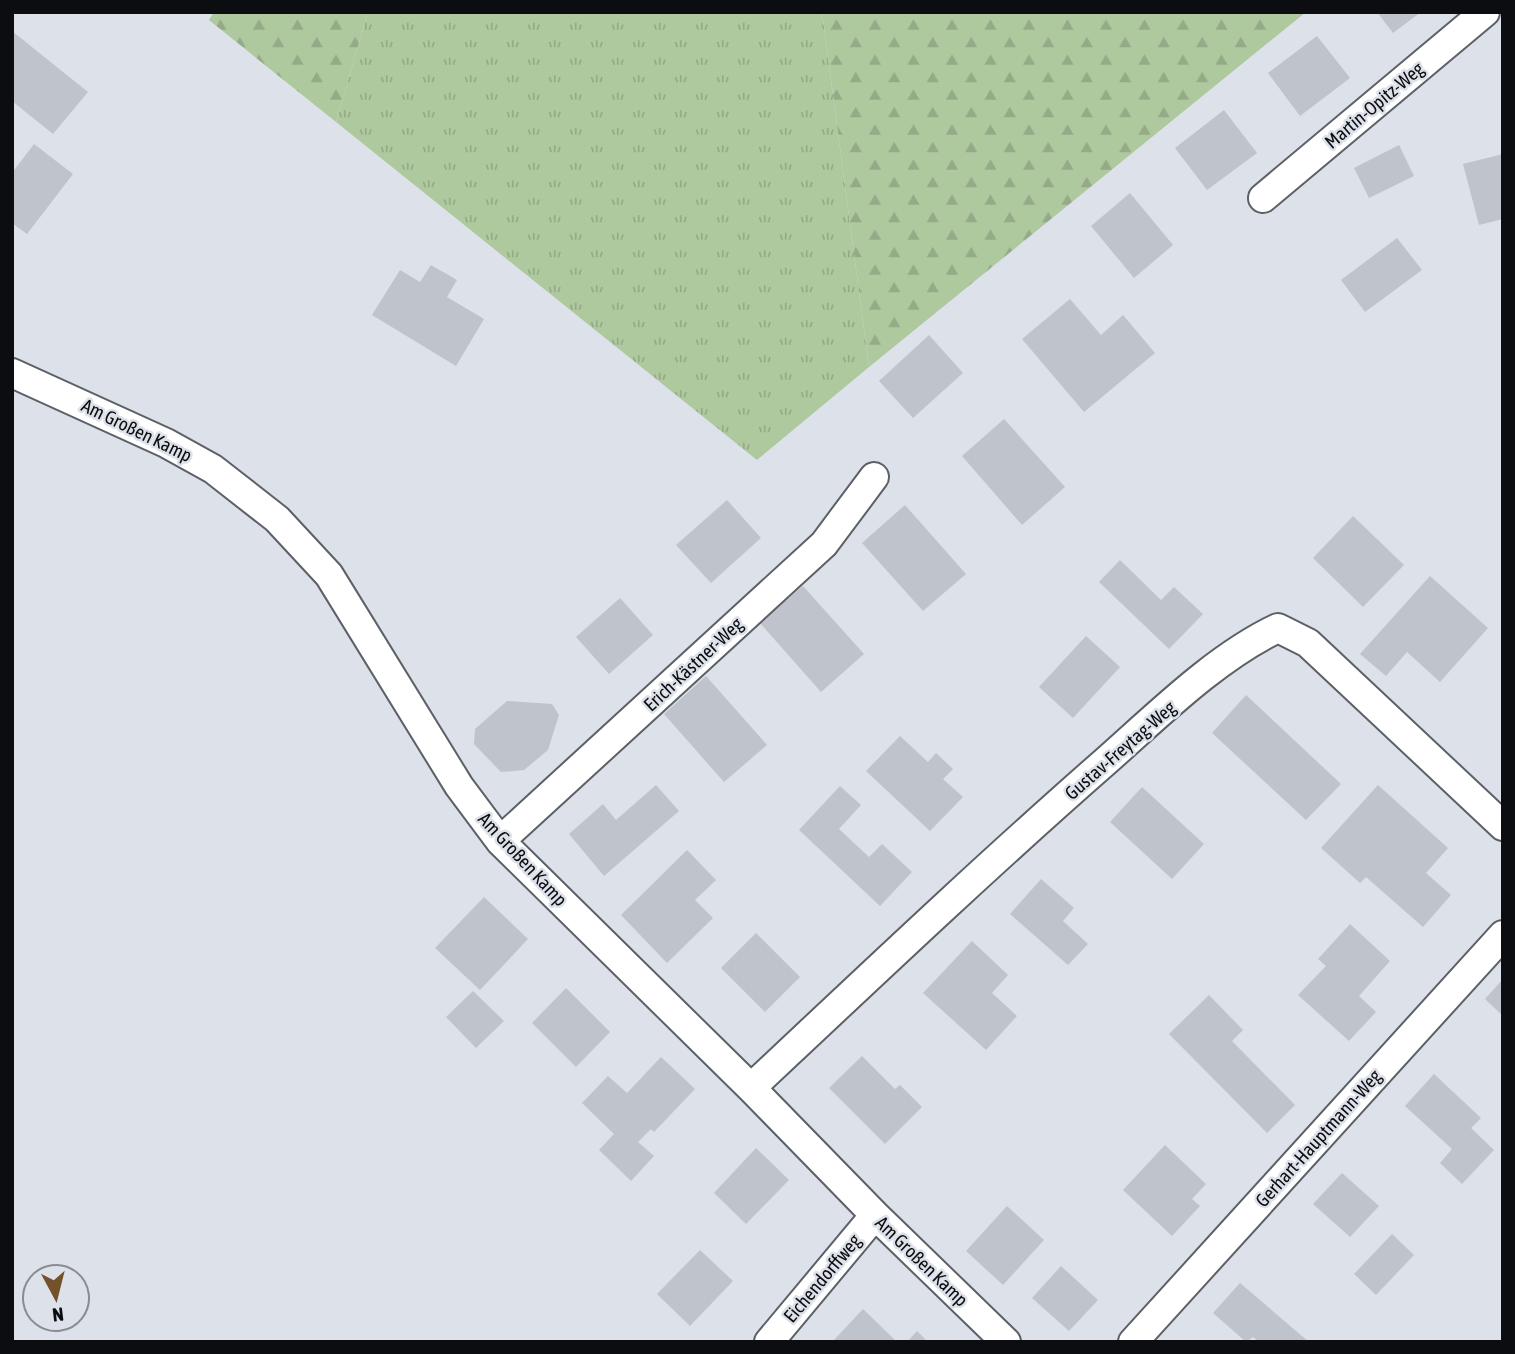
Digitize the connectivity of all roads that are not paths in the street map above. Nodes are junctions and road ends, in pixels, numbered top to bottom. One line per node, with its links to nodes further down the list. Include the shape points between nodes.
1 (1485, 12): 2 (street, Martin-Opitz-Weg)
2 (1263, 198)
3 (12, 373): 6 (street, Am Großen Kamp, via 213,468 277,519 329,575 452,775)
4 (874, 477): 6 (street, Erich-Kästner-Weg, via 824,544)
5 (1503, 826): 8 (street, Gustav-Freytag-Weg, via 1308,643 1278,628 1254,639 1161,713 1009,846)
6 (500, 841): 8 (street, Am Großen Kamp)
7 (1503, 935): 12 (street, Gerhart-Hauptmann-Weg)
8 (751, 1088): 9 (street, Am Großen Kamp)
9 (875, 1215): 10 (street, Eichendorffweg); 11 (street, Am Großen Kamp)
10 (769, 1342)
11 (1006, 1342)
12 (1133, 1342)

